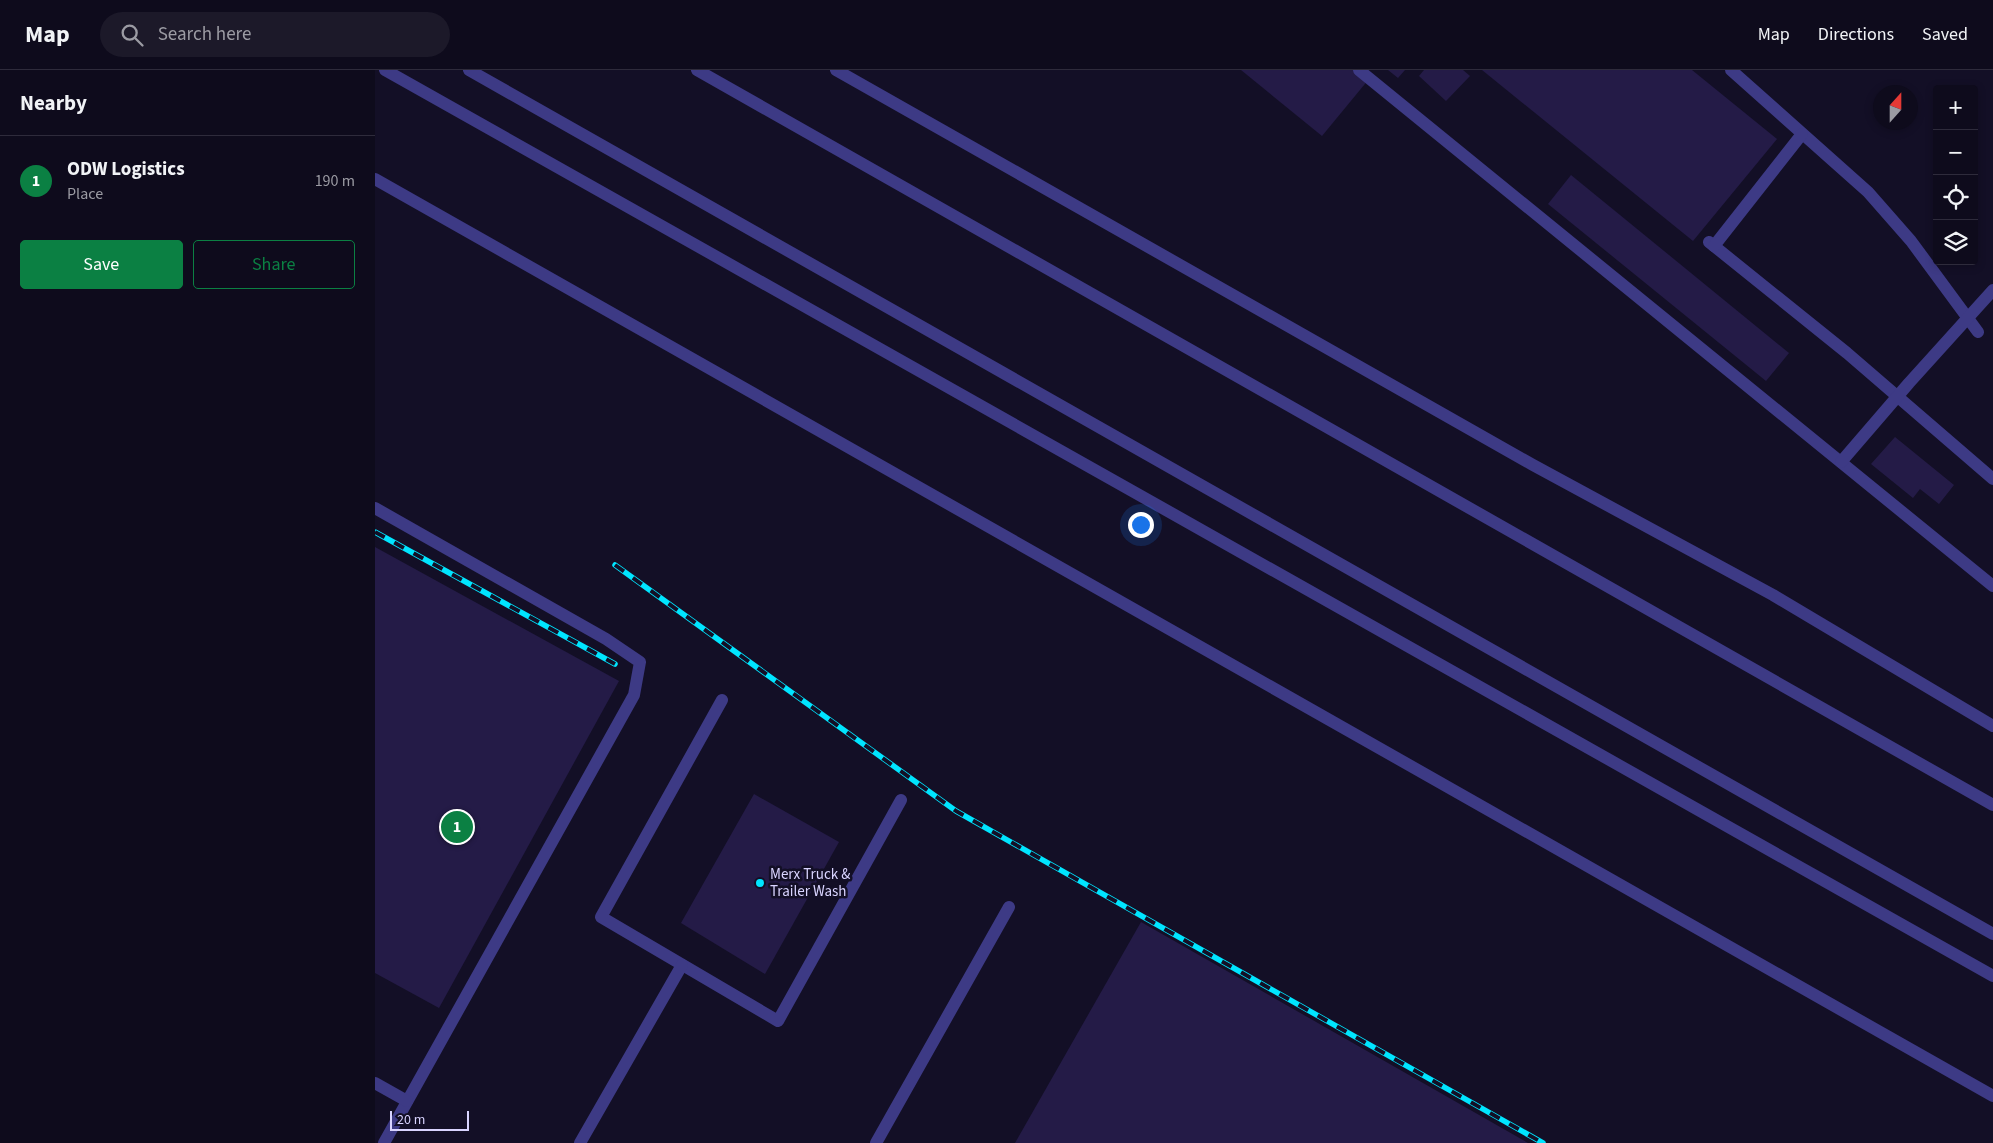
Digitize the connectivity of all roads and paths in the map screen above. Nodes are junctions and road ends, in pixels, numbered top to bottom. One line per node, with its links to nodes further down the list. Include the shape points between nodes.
1 (385, 70): 24 (lane)
2 (469, 70): 22 (lane)
3 (697, 70): 20 (lane)
4 (836, 70): 18 (lane, via 1533,464 1773,595)
5 (1359, 70): 13 (lane)
6 (1731, 70): 7 (lane)
7 (1802, 134): 10 (lane, via 1868,192 1911,240); 12 (lane, via 1712,244)
8 (375, 179): 26 (lane)
9 (1993, 290): 10 (lane)
10 (1968, 318): 11 (lane); 12 (lane)
11 (1978, 332)
12 (1897, 396): 13 (lane); 14 (lane)
13 (1841, 462): 16 (lane)
14 (1993, 479)
15 (375, 508): 27 (lane, via 606,639 640,662 633,695)
16 (1993, 586)
17 (722, 700): 23 (lane, via 601,917)
18 (1993, 726)
19 (901, 800): 23 (lane, via 778,1021)
20 (1993, 805)
21 (1009, 907): 30 (lane)
22 (1993, 934)
23 (682, 965): 29 (lane)
24 (1993, 976)
25 (375, 1083): 27 (lane)
26 (1993, 1096)
27 (407, 1101): 28 (lane)
28 (383, 1143)
29 (580, 1143)
30 (876, 1143)

